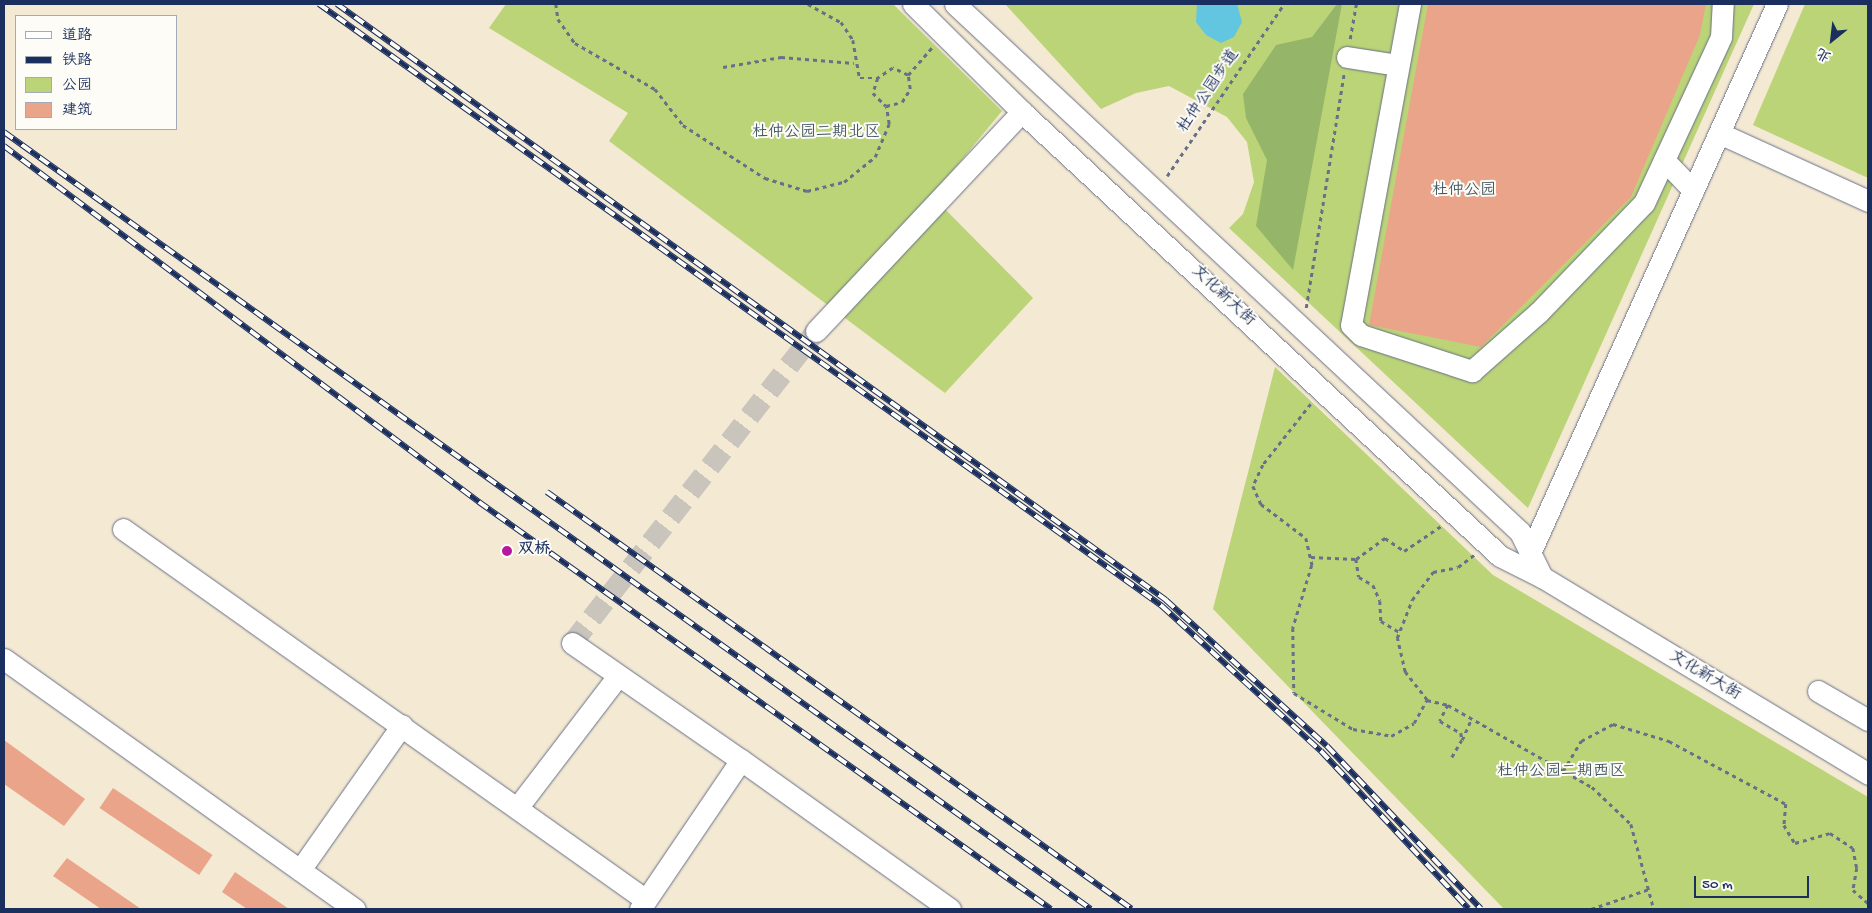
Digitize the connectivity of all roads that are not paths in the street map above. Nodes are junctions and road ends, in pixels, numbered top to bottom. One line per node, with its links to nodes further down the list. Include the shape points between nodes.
1 (913, 4): 8 (street, 文化新大街)
2 (956, 4): 15 (street, 文化新大街, via 1520,532)
3 (1410, 4): 7 (street)
4 (1723, 4): 10 (street, via 1721,36)
5 (1777, 4): 9 (street)
6 (1347, 57): 7 (street)
7 (1398, 65): 10 (street, via 1351,325 1361,335 1396,348 1472,371 1539,312 1644,203)
8 (1022, 112): 13 (street); 16 (street, 文化新大街, via 1500,556)
9 (1719, 133): 11 (street); 12 (street)
10 (1664, 160): 11 (street)
11 (1693, 190): 15 (street)
12 (1868, 201)
13 (816, 331)
14 (123, 529): 22 (street)
15 (1530, 553): 16 (street, 文化新大街)
16 (1542, 577): 24 (street, 文化新大街)
17 (572, 643): 19 (street)
18 (4, 659): 26 (street)
19 (618, 676): 23 (street); 25 (street)
20 (1818, 691): 21 (street)
21 (1868, 720)
22 (402, 725): 25 (street); 26 (street)
23 (741, 760): 27 (street); 29 (street)
24 (1868, 774)
25 (517, 808): 27 (street)
26 (300, 870): 28 (street)
27 (643, 905)
28 (355, 909)
29 (950, 909)

